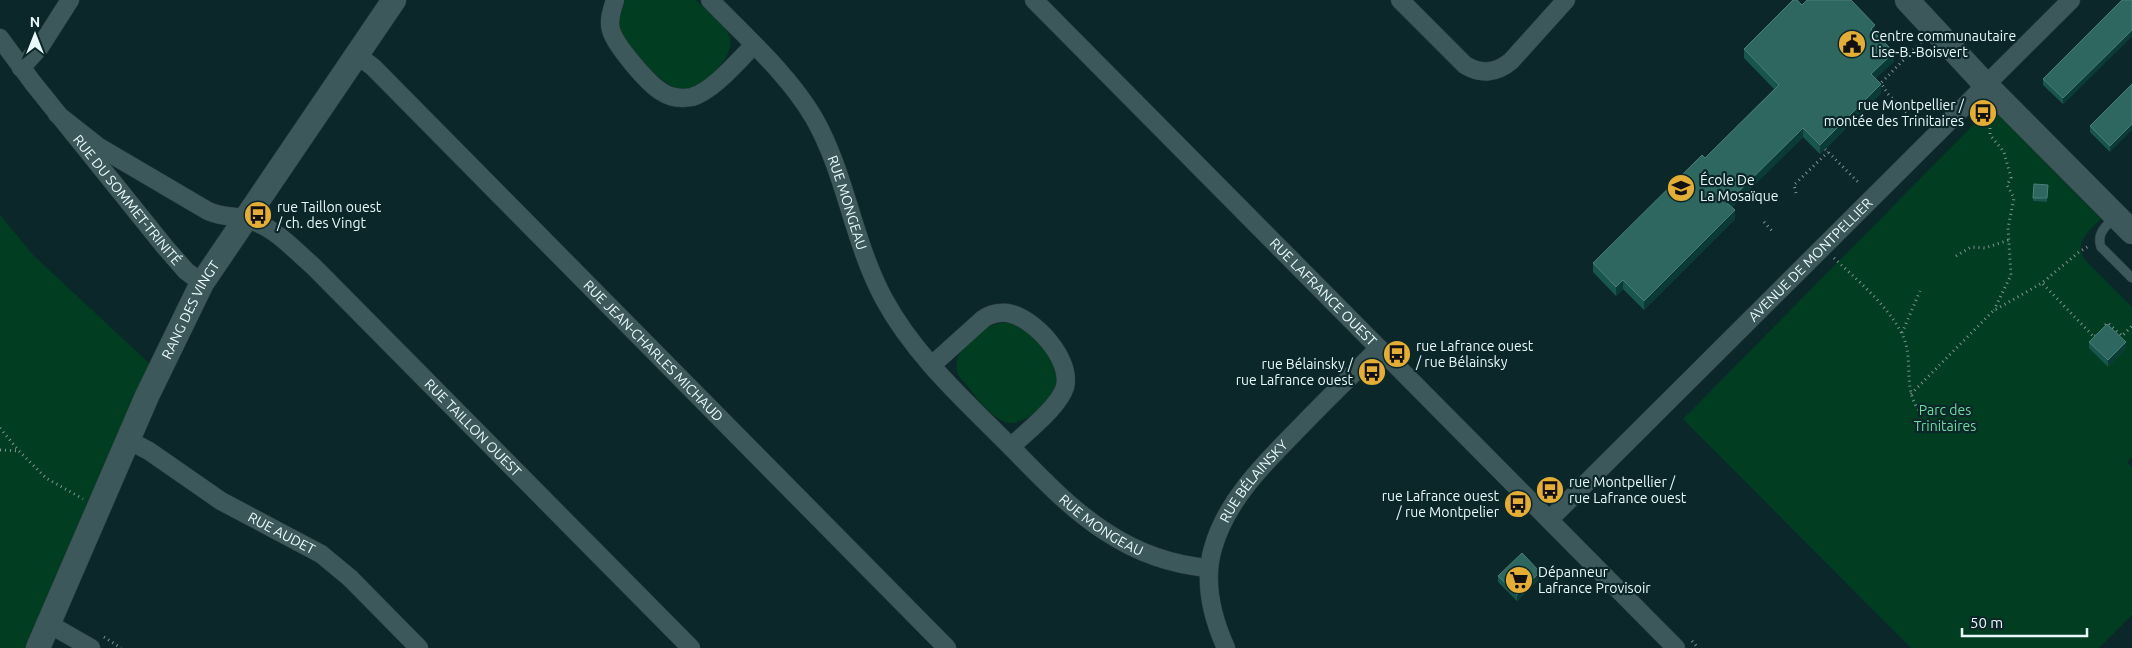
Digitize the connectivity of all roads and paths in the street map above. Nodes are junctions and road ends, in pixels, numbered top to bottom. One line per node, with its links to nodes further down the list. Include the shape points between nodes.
1 (70, 0): 14 (street, via 40,47)
2 (394, 0): 13 (street, RANG DES VINGT)
3 (615, 0): 12 (street, via 610,20 614,38 653,85 668,96 686,98 702,92)
4 (710, 0): 12 (street, RUE MONGEAU)
5 (1034, 0): 38 (street, RUE LAFRANCE OUEST)
6 (1400, 0): 7 (street, via 1465,66 1486,72 1502,68 1511,61)
7 (1566, 0)
8 (1907, 0): 17 (street)
9 (2071, 0): 17 (street, AVENUE DE MONTPELLIER)
10 (0, 38): 14 (street, RUE DU SOMMET-TRINITÉ)
11 (1925, 39): 16 (path)
12 (754, 45): 39 (street, RUE MONGEAU, via 814,117 876,282 901,327)
13 (357, 55): 23 (street, RANG DES VINGT); 55 (street, RUE JEAN-CHARLES MICHAUD)
14 (21, 68): 18 (street, RUE DU SOMMET-TRINITÉ)
15 (1876, 78): 16 (path)
16 (1881, 83): 20 (path)
17 (1985, 84): 25 (street); 29 (street, AVENUE DE MONTPELLIER)
18 (57, 114): 23 (street, RUE DU SOMMET-TRINITÉ, via 99,147 208,211 221,217); 32 (street, RUE DU SOMMET-TRINITÉ, via 165,247 186,271)
19 (1990, 115): 27 (path, via 1990,135 2004,152 2011,178 2007,185 2014,198)
20 (1917, 124)
21 (1858, 182): 22 (path, via 1826,150 1794,185)
22 (1796, 193)
23 (245, 218): 32 (street, RANG DES VINGT); 54 (street, RUE TAILLON OUEST, via 270,228 313,266)
24 (1764, 222): 26 (path)
25 (2124, 224): 28 (lane, via 2099,235)
26 (1774, 233)
27 (2009, 240): 30 (path, via 1985,248 1971,247); 35 (path, via 2011,275)
28 (2099, 240): 31 (lane, via 2101,247); 33 (path, via 2079,252)
29 (1822, 247): 37 (path, via 1869,293); 48 (street, AVENUE DE MONTPELLIER)
30 (1956, 256)
31 (2132, 278)
32 (202, 283): 43 (street, RANG DES VINGT)
33 (2042, 284): 35 (path); 36 (path, via 2094,337 2108,323 2122,336)
34 (1920, 291): 37 (path)
35 (1993, 311): 40 (path)
36 (2132, 326)
37 (1902, 333): 40 (path, via 1908,354)
38 (1379, 348): 48 (street, RUE LAFRANCE OUEST); 49 (street, RUE BÉLAINSKY, via 1279,448 1244,489 1216,538)
39 (932, 365): 44 (street, RUE MONGEAU); 44 (street, via 975,325 992,314 1019,317 1045,339 1065,367 1064,390 1055,404)
40 (1911, 394): 41 (path)
41 (1924, 416)
42 (0, 428): 46 (path)
43 (128, 440): 47 (street, RANG DES VINGT); 53 (street, RUE AUDET, via 221,501 321,554)
44 (1010, 447): 49 (street, RUE MONGEAU, via 1061,497 1107,532 1166,561)
45 (0, 450): 46 (path)
46 (19, 451): 47 (path, via 46,478)
47 (100, 506): 50 (street, RANG DES VINGT)
48 (1549, 520): 57 (street, RUE LAFRANCE OUEST)
49 (1209, 568): 56 (street, RUE BÉLAINSKY, via 1212,606)
50 (49, 624): 51 (street, RANG DES VINGT); 52 (street)
51 (38, 648)
52 (91, 648)
53 (418, 648)
54 (691, 648)
55 (947, 648)
56 (1226, 648)
57 (1676, 648)

